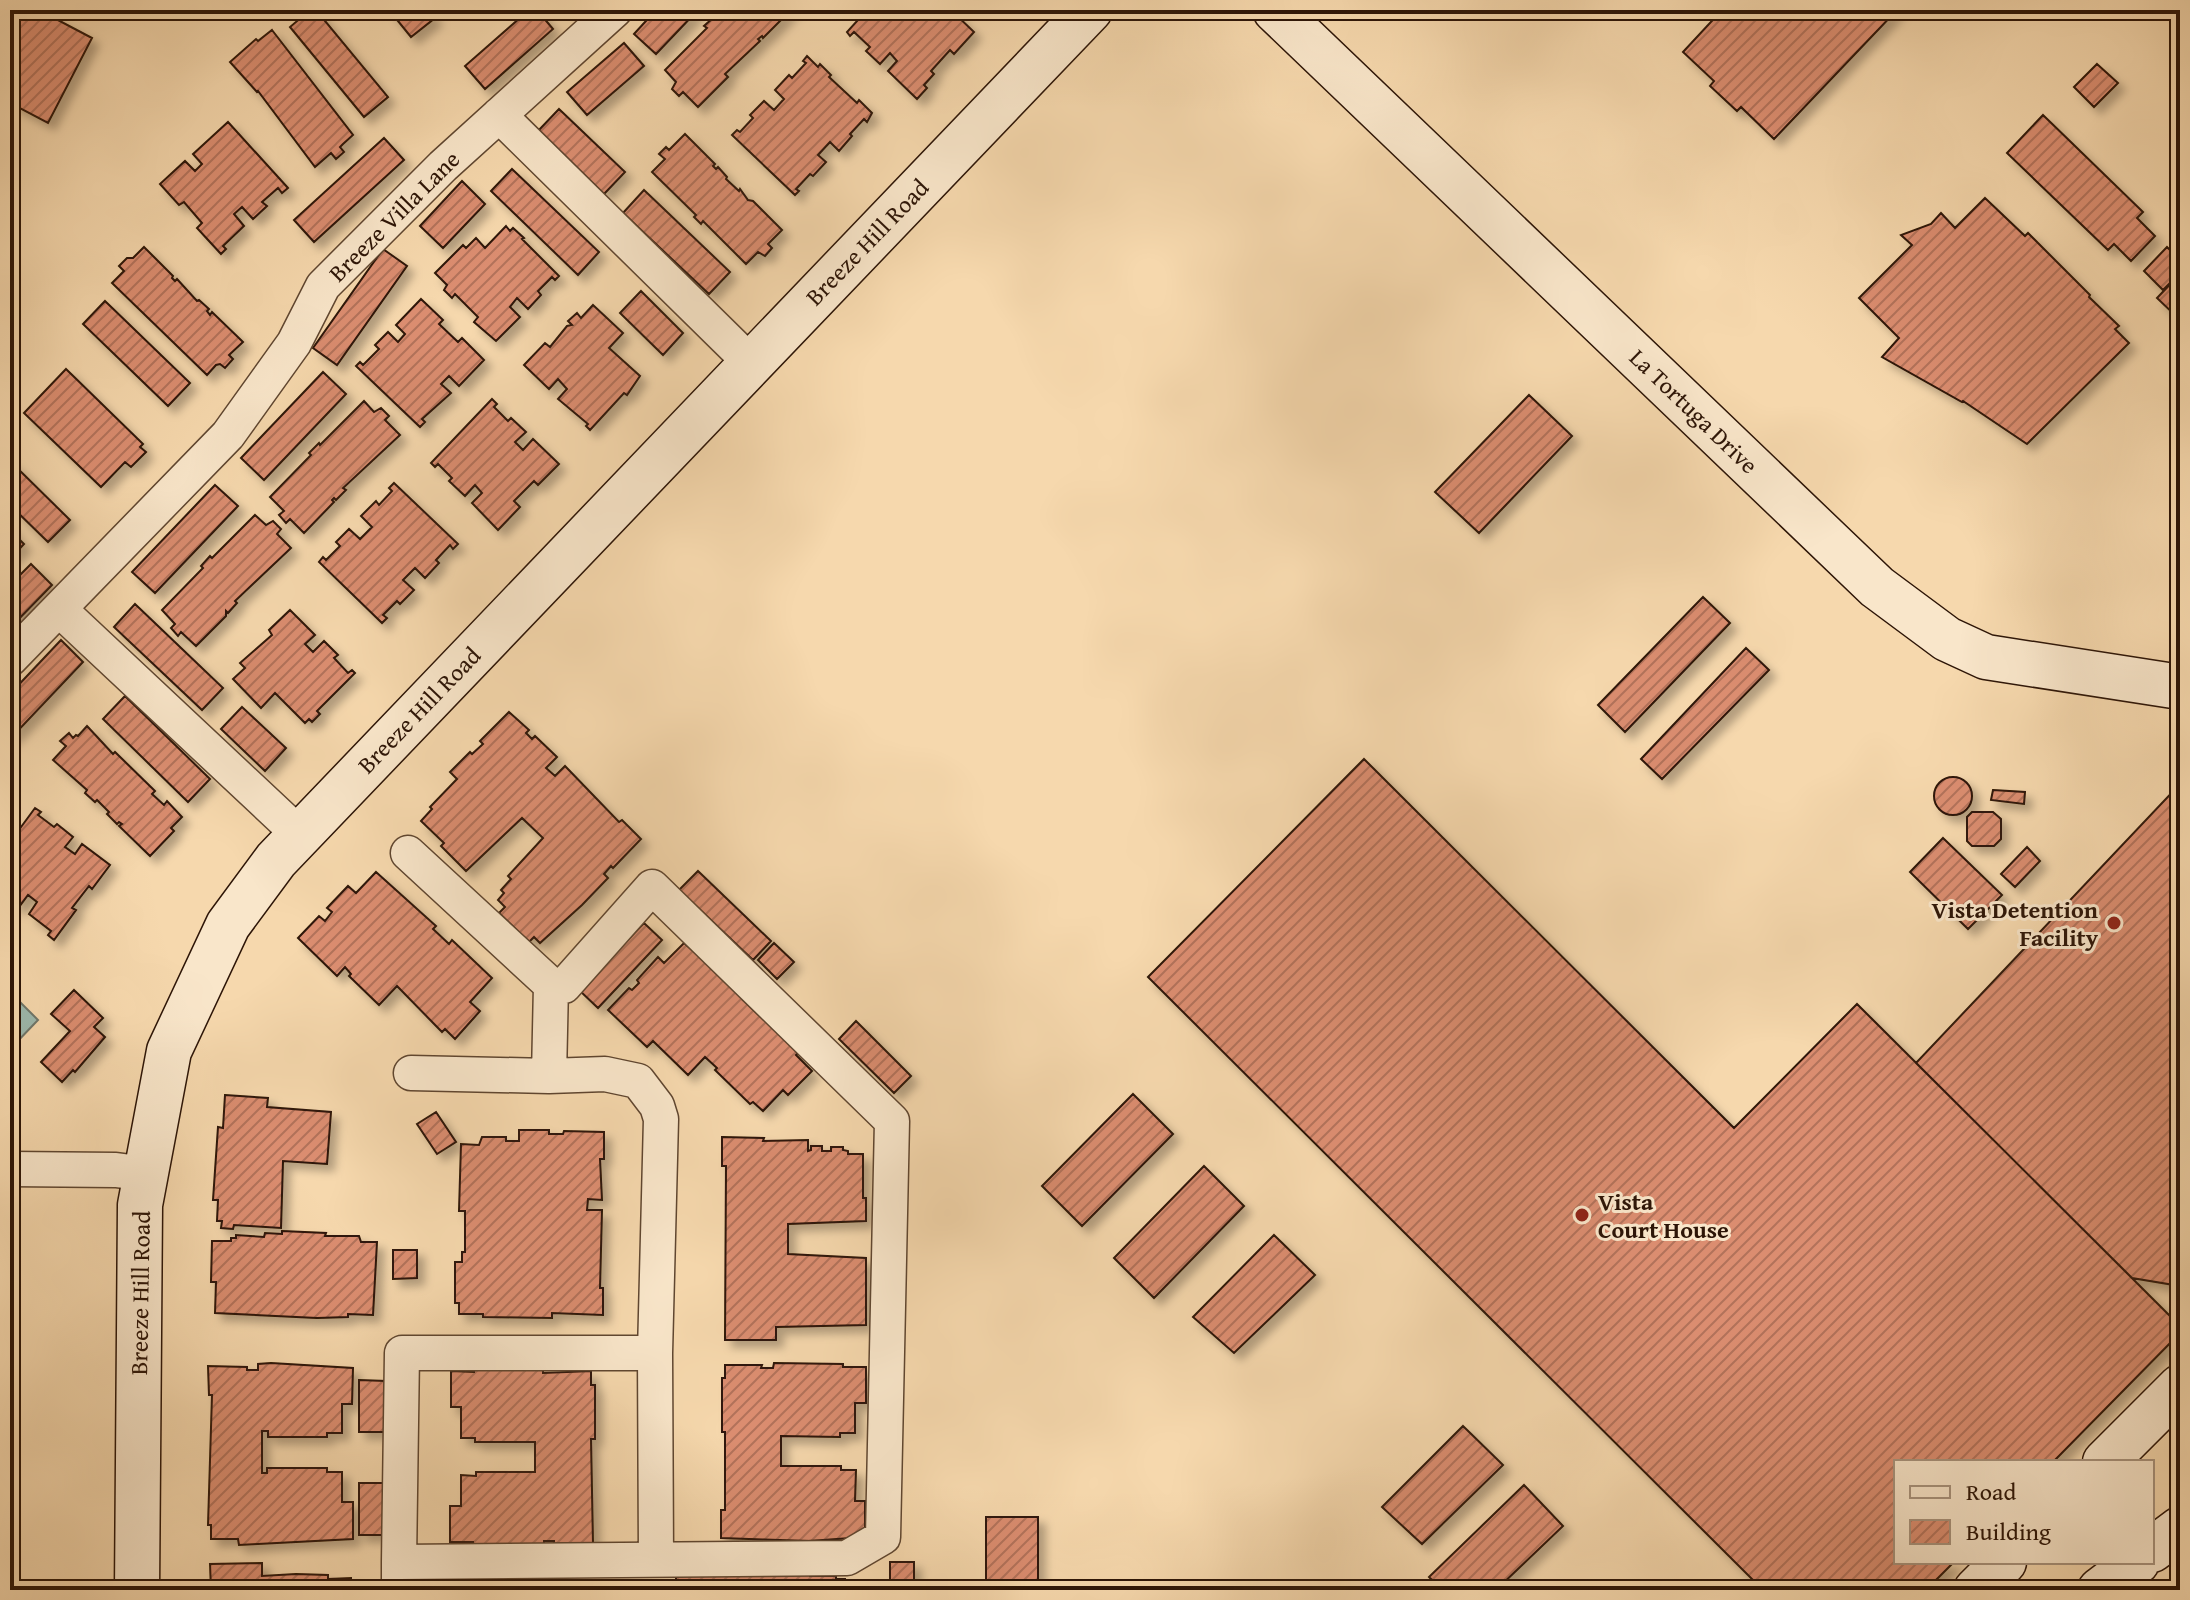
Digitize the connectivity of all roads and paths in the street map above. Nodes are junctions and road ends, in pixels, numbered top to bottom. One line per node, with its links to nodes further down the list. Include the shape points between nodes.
1 (615, 10): 4 (street, Breeze Villa Lane)
2 (1090, 10): 5 (street, Breeze Hill Road)
3 (1275, 10): 8 (street, La Tortuga Drive, via 1877,587 1947,639 1986,657)
4 (499, 115): 5 (street); 6 (street, Breeze Villa Lane, via 323,286 294,343 228,435)
5 (751, 363): 9 (street, Breeze Hill Road)
6 (60, 610): 7 (street, Breeze Villa Lane); 9 (street)
7 (10, 659)
8 (2180, 687)
9 (300, 835): 15 (street, Breeze Hill Road, via 228,925 169,1051)
10 (408, 853): 11 (street)
11 (551, 985): 13 (street); 21 (street, via 564,986 652,887 892,1121 883,1537 847,1558)
12 (411, 1073): 13 (street)
13 (549, 1076): 16 (street, via 605,1074 638,1081 657,1106 661,1119)
14 (10, 1169): 15 (street)
15 (146, 1174): 25 (street, Breeze Hill Road, via 140,1205)
16 (655, 1353): 21 (street); 24 (street, via 402,1353)
17 (2180, 1387): 18 (street)
18 (2107, 1460)
19 (2180, 1529): 20 (street)
20 (2154, 1548)
21 (656, 1559): 24 (street)
22 (2002, 1564): 26 (street)
23 (2134, 1564): 27 (street)
24 (399, 1576)
25 (137, 1590)
26 (1976, 1590)
27 (2100, 1590)

